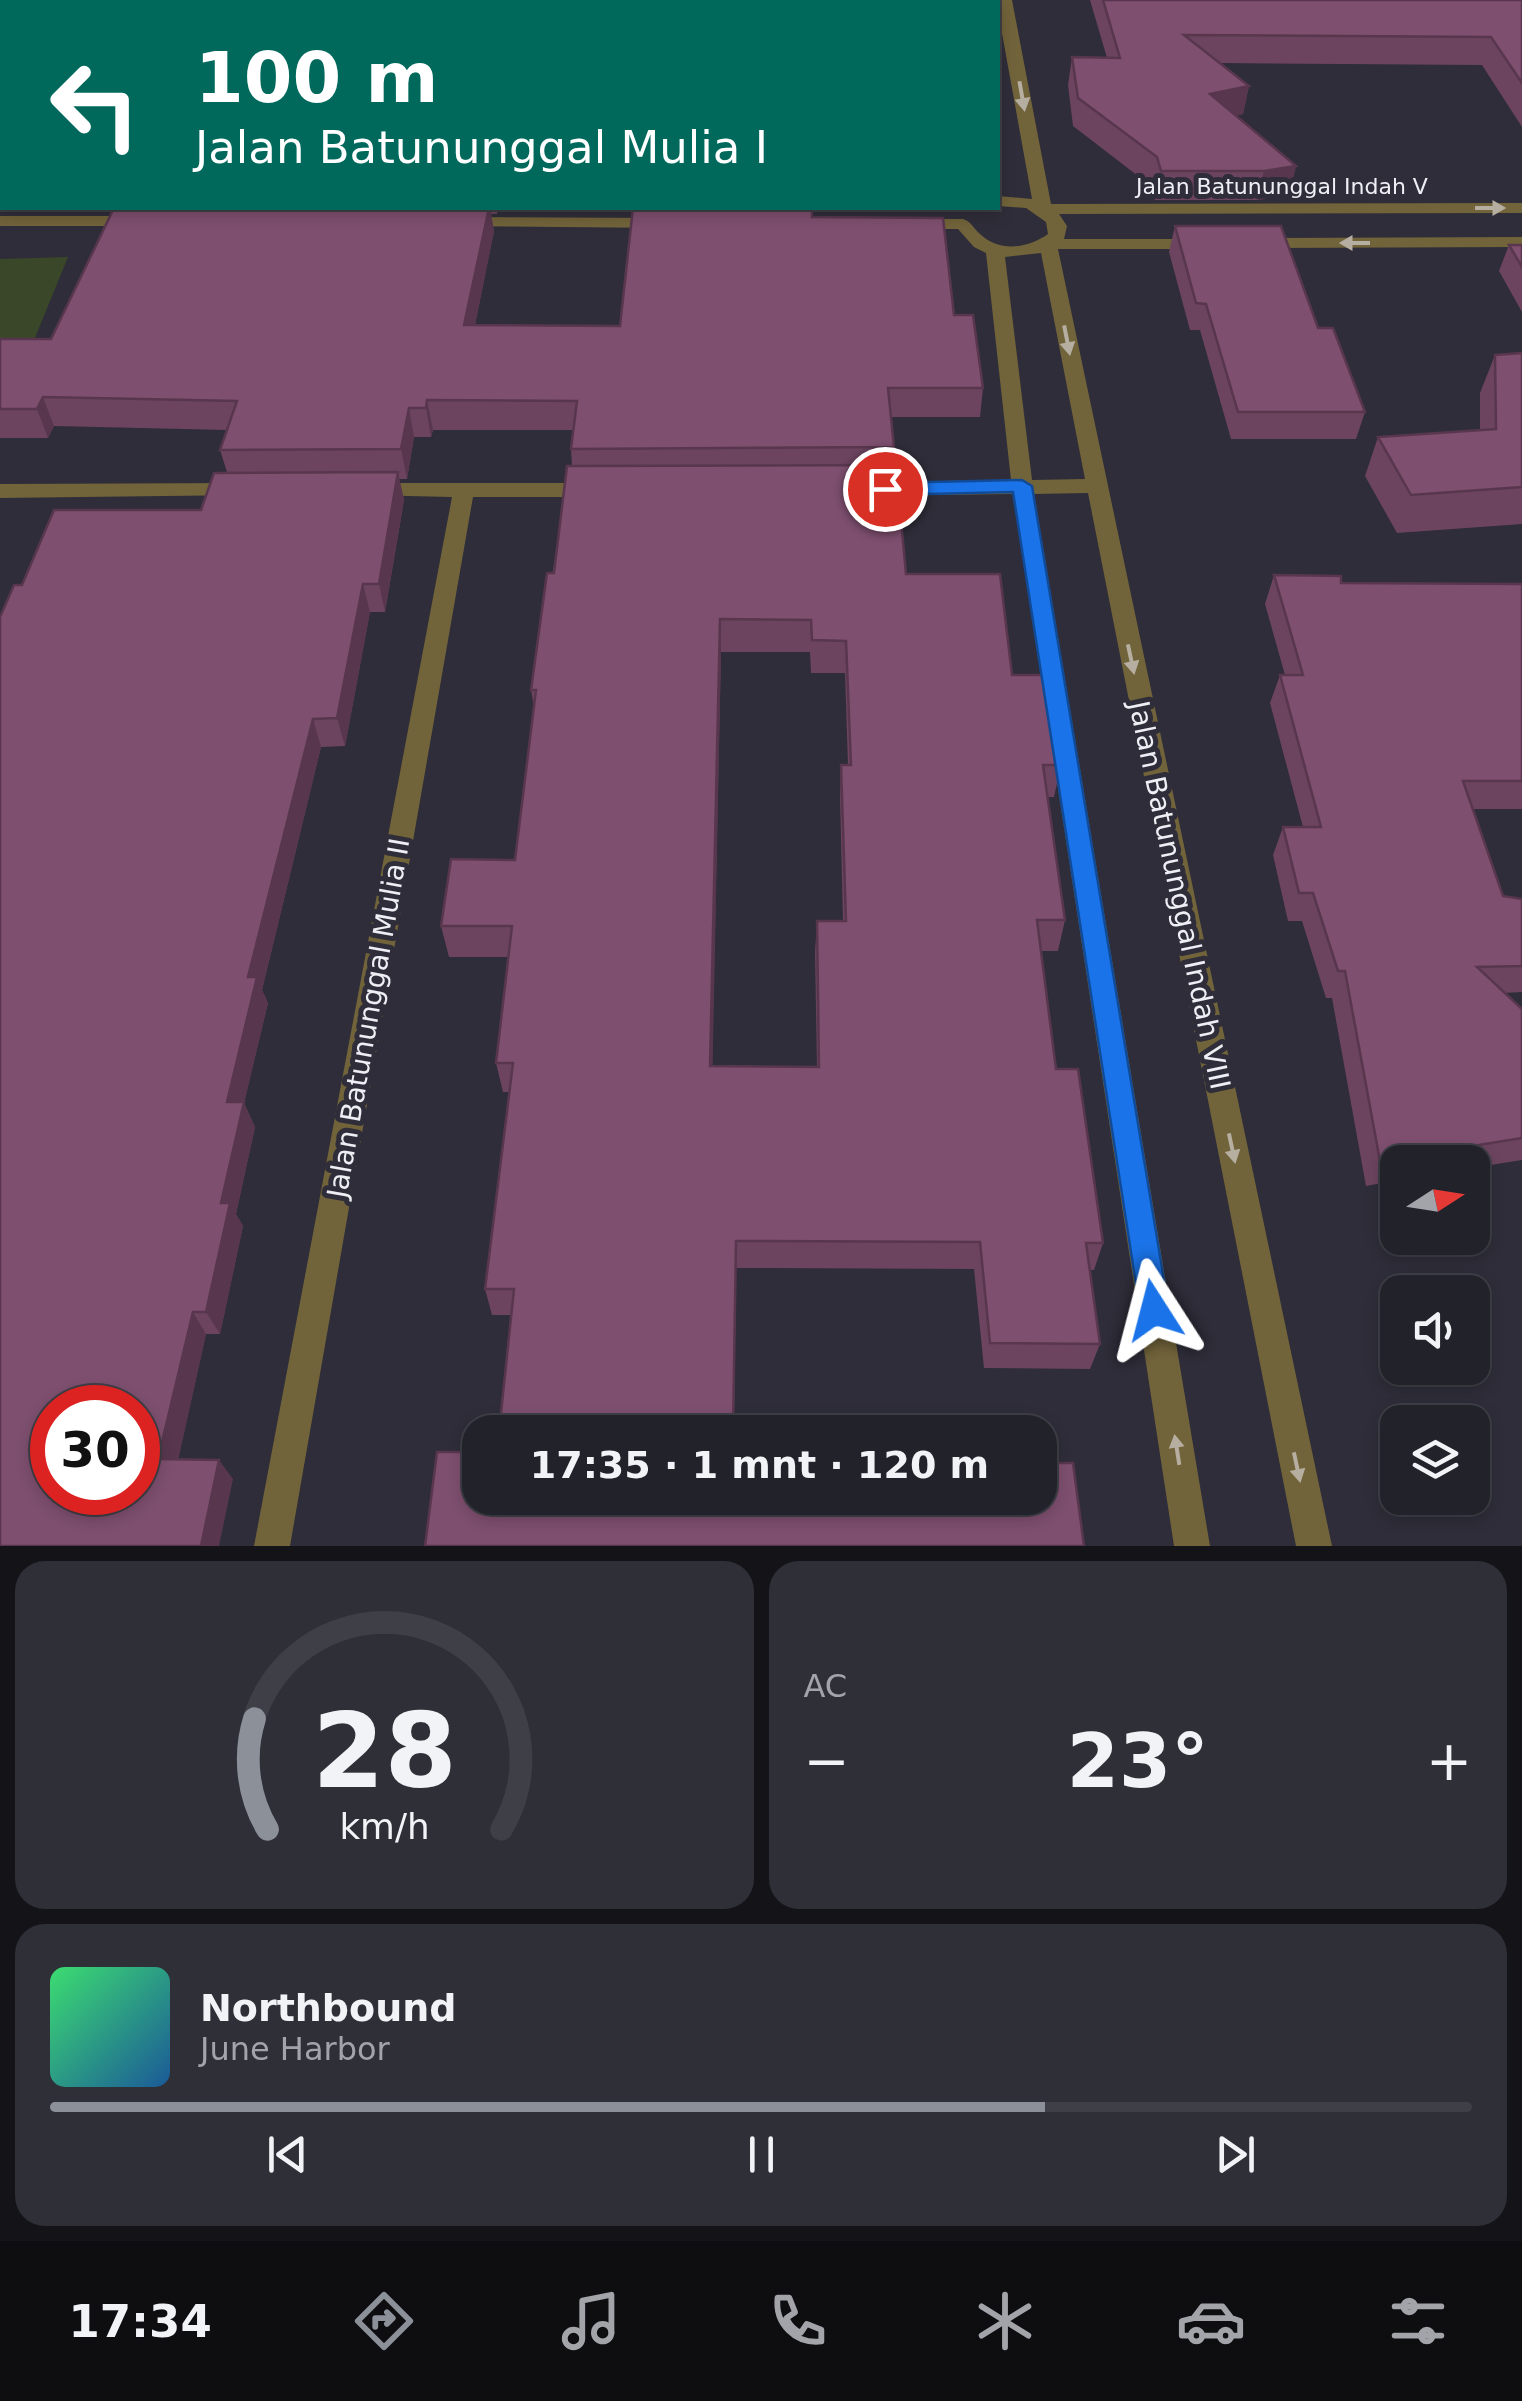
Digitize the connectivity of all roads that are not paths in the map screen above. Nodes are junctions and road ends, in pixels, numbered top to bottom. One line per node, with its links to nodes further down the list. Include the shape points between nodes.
1 (1004, 0): 4 (street, one-way to 4)
2 (1000, 201): 4 (street, Jalan Batununggal Indah V)
3 (1522, 208): 4 (street, Jalan Batununggal Indah V, one-way to 3)
4 (1043, 209): 13 (street, Jalan Batununggal Indah VIII, via 1058,226)
5 (973, 210): 11 (street)
6 (0, 221): 7 (street)
7 (157, 221)
8 (432, 222): 9 (street)
9 (686, 224)
10 (896, 224): 11 (street)
11 (963, 224): 14 (street, via 978,243)
12 (1522, 242): 13 (street, one-way to 13)
13 (1048, 244): 14 (street); 16 (street, Jalan Batununggal Indah VIII, one-way to 16)
14 (996, 250): 15 (street)
15 (1022, 486): 16 (street); 17 (street); 24 (street, one-way to 15)
16 (1096, 486): 25 (street, Jalan Batununggal Indah VIII, one-way to 25)
17 (844, 489)
18 (270, 490): 22 (street)
19 (348, 490): 20 (street)
20 (464, 490): 21 (street); 23 (street, Jalan Batununggal Mulia II)
21 (615, 490)
22 (0, 491)
23 (272, 1546)
24 (1192, 1546)
25 (1314, 1546)

